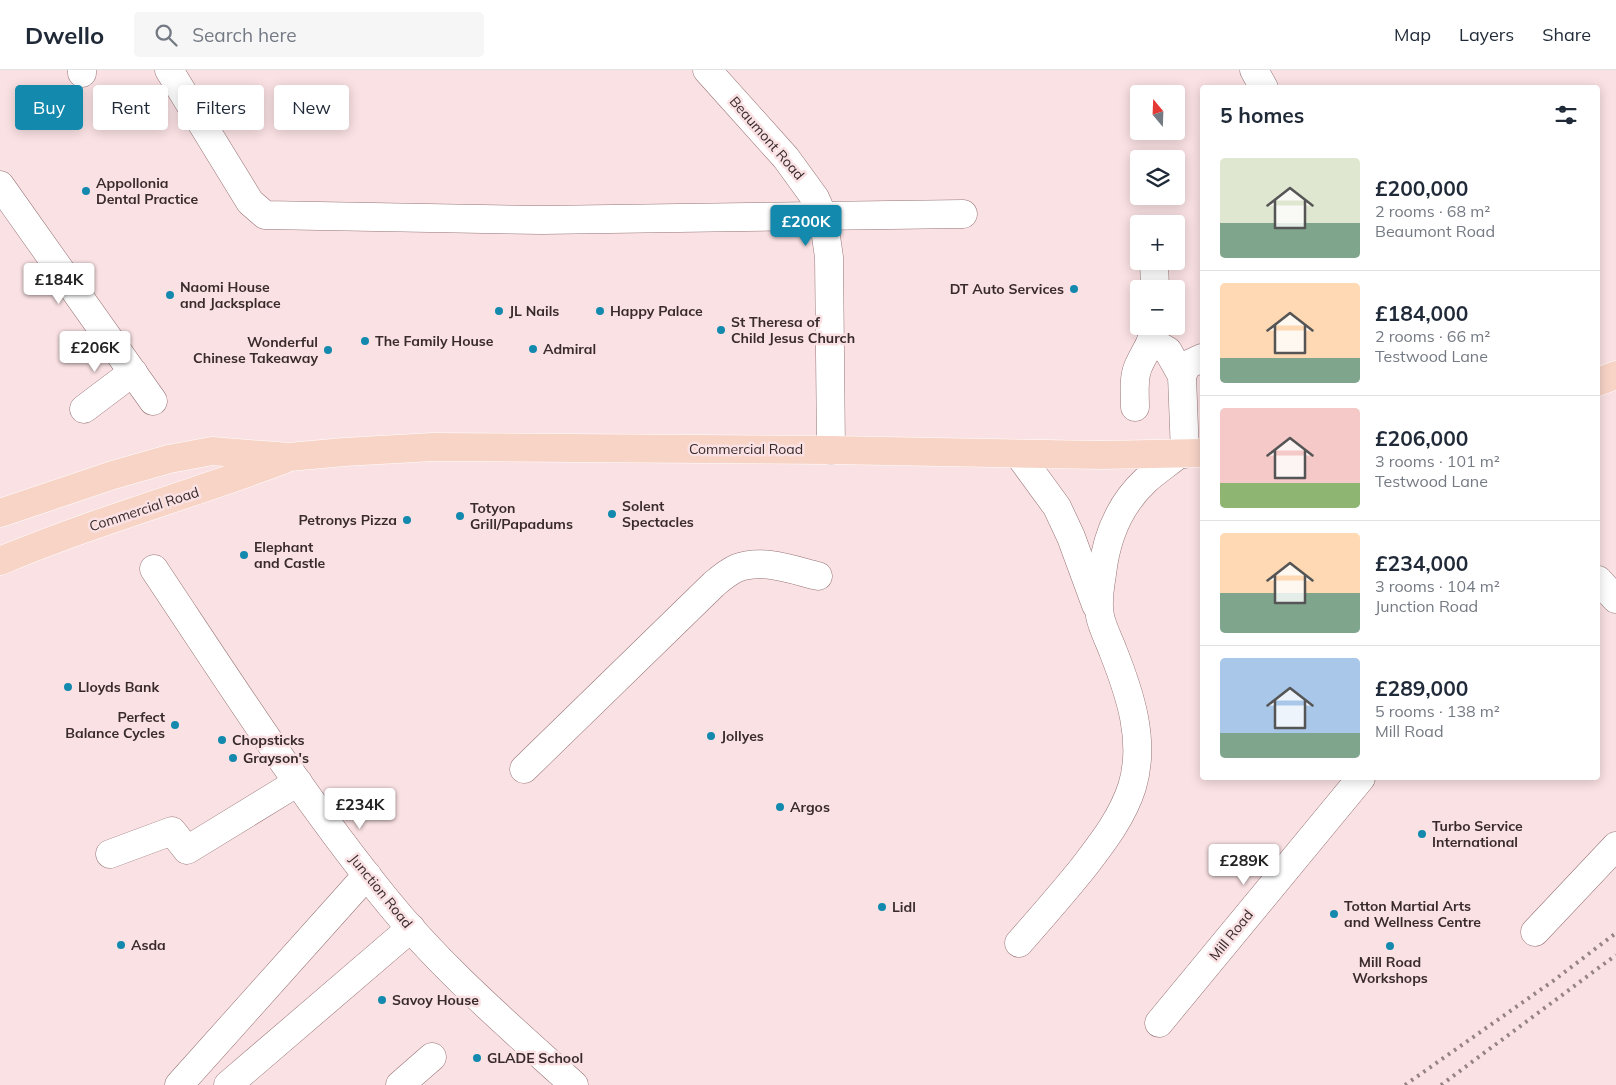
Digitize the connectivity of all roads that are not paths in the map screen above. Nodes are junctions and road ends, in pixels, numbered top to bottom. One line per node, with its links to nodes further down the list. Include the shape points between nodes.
1 (169, 70): 7 (street, via 250,202 265,215 542,220)
2 (707, 70): 7 (street, Beaumont Road, via 786,158 816,198)
3 (1254, 70): 4 (street)
4 (1262, 85)
5 (0, 186): 11 (street)
6 (963, 214): 7 (street)
7 (823, 216): 18 (street, Beaumont Road, via 829,257)
8 (1153, 335): 16 (street, via 1138,368)
9 (1154, 335): 13 (street, via 1168,351)
10 (1200, 359): 13 (street, via 1187,365)
11 (133, 372): 15 (street); 17 (street)
12 (1616, 375): 14 (main road)
13 (1182, 376): 20 (street)
14 (1600, 381)
15 (153, 401)
16 (1136, 407)
17 (84, 408)
18 (831, 450): 19 (main road, Commercial Road); 21 (main road, Commercial Road, via 433,447)
19 (1019, 454): 20 (main road, Commercial Road); 28 (street, via 1057,507)
20 (1189, 454): 28 (street, via 1145,481 1121,511 1104,555)
21 (289, 457): 22 (main road, Commercial Road, via 212,451 186,456 113,475); 23 (main road, Commercial Road)
22 (0, 513)
23 (0, 561)
24 (154, 569): 31 (street, Junction Road)
25 (818, 576): 29 (street, via 761,565 749,565 727,574)
26 (1600, 582): 27 (street)
27 (1616, 599)
28 (1100, 616): 37 (street, via 1132,704 1138,758 1132,786 1123,811 1103,843)
29 (524, 769)
30 (1359, 780): 38 (street, Mill Road)
31 (298, 782): 33 (street, via 187,850 172,831); 34 (street, Junction Road)
32 (1616, 846): 36 (street)
33 (110, 854)
34 (367, 875): 35 (street, Junction Road); 40 (street)
35 (411, 928): 41 (street); 43 (street, Junction Road, via 467,988)
36 (1535, 932)
37 (1019, 943)
38 (1159, 1022)
39 (432, 1057): 42 (street)
40 (179, 1085)
41 (228, 1085)
42 (400, 1085)
43 (574, 1085)

